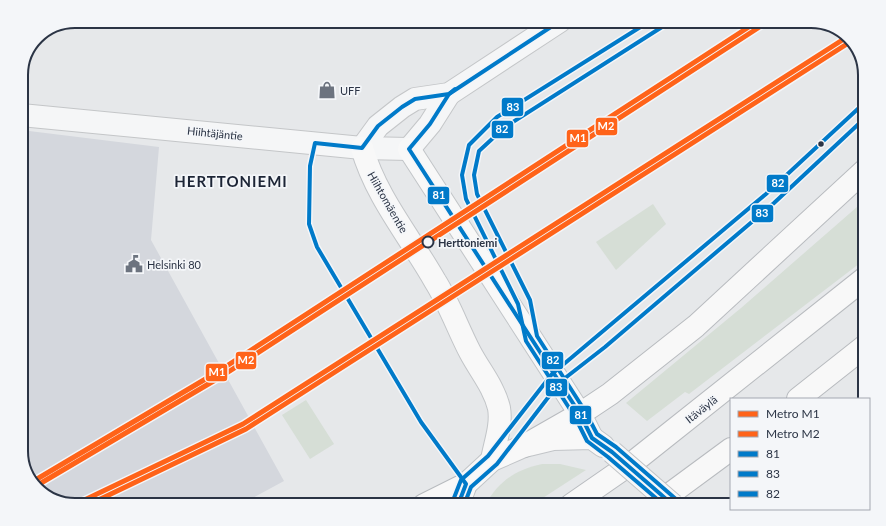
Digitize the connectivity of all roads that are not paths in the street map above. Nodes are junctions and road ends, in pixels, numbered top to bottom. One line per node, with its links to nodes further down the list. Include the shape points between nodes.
1 (549, 28): 2 (street)
2 (449, 94): 4 (street, via 415,99 402,107 378,126); 5 (street, via 430,124)
3 (28, 115): 4 (street, Hiihtäjäntie)
4 (362, 148): 5 (street, Hiihtäjäntie); 14 (main road, Hiihtomäentie, via 372,177 436,282 471,353 495,394 499,424)
5 (409, 148): 10 (main road)
6 (858, 176): 10 (main road, via 696,326 625,383)
7 (858, 284): 18 (main road, Itäväylä, via 642,456)
8 (858, 352): 9 (main road)
9 (799, 398)
10 (580, 414): 11 (main road); 12 (main road)
11 (592, 438): 12 (main road, via 553,439); 20 (main road, bridge)
12 (524, 446): 14 (main road)
13 (730, 450): 19 (main road)
14 (492, 460): 15 (main road)
15 (466, 484): 16 (main road); 17 (main road)
16 (438, 498)
17 (461, 498)
18 (581, 498)
19 (664, 498)
20 (665, 498)

